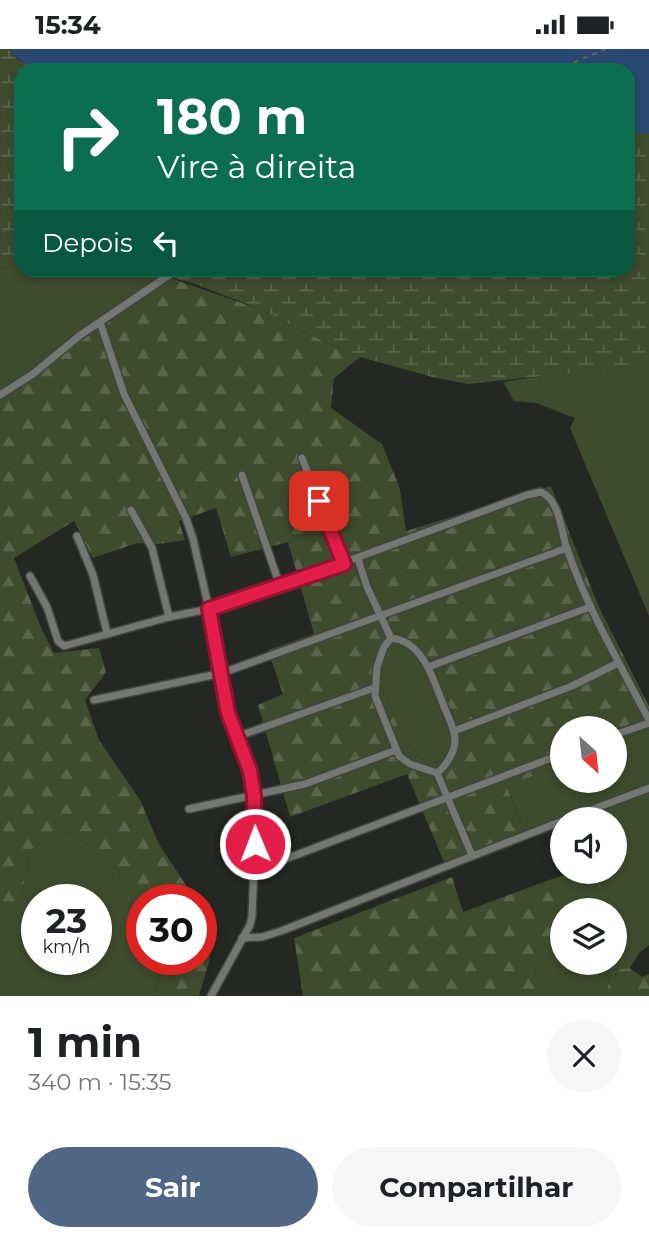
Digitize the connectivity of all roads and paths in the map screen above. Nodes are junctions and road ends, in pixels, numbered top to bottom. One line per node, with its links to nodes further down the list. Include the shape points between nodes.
1 (606, 49): 2 (path)
2 (572, 63)
3 (166, 277): 4 (street)
4 (100, 321): 5 (street); 16 (street, via 124,394 186,518)
5 (0, 395)
6 (302, 459): 12 (street)
7 (242, 475): 14 (street)
8 (131, 510): 18 (street, via 152,548)
9 (77, 536): 19 (street, via 93,575)
10 (567, 548): 11 (street, via 556,510 541,492); 15 (street); 17 (street)
11 (358, 559): 12 (street); 17 (street)
12 (344, 564): 14 (street)
13 (30, 576): 19 (street, via 60,645)
14 (280, 586): 16 (street)
15 (590, 607): 21 (street); 22 (street)
16 (209, 609): 18 (street); 23 (street)
17 (382, 615): 20 (street); 23 (street)
18 (169, 617): 19 (street)
19 (107, 633)
20 (391, 638): 22 (street, via 416,650); 24 (street, via 382,652)
21 (618, 663): 26 (street); 28 (street, via 572,686)
22 (428, 667): 28 (street)
23 (222, 673): 25 (street); 29 (street)
24 (374, 688): 29 (street); 30 (street)
25 (94, 700)
26 (649, 722): 27 (street)
27 (627, 730)
28 (454, 731): 32 (street, via 451,754)
29 (236, 737): 34 (street)
30 (396, 750): 32 (street, via 410,764); 34 (street, via 305,784)
31 (550, 758): 35 (street)
32 (437, 773): 35 (street)
33 (649, 788): 36 (street)
34 (254, 796): 37 (street); 40 (street)
35 (447, 797): 39 (street); 40 (street)
36 (599, 807)
37 (189, 809)
38 (550, 826): 39 (street)
39 (472, 855): 41 (street, via 281,931)
40 (254, 871): 41 (street, via 252,916)
41 (242, 938): 42 (street)
42 (211, 996)

